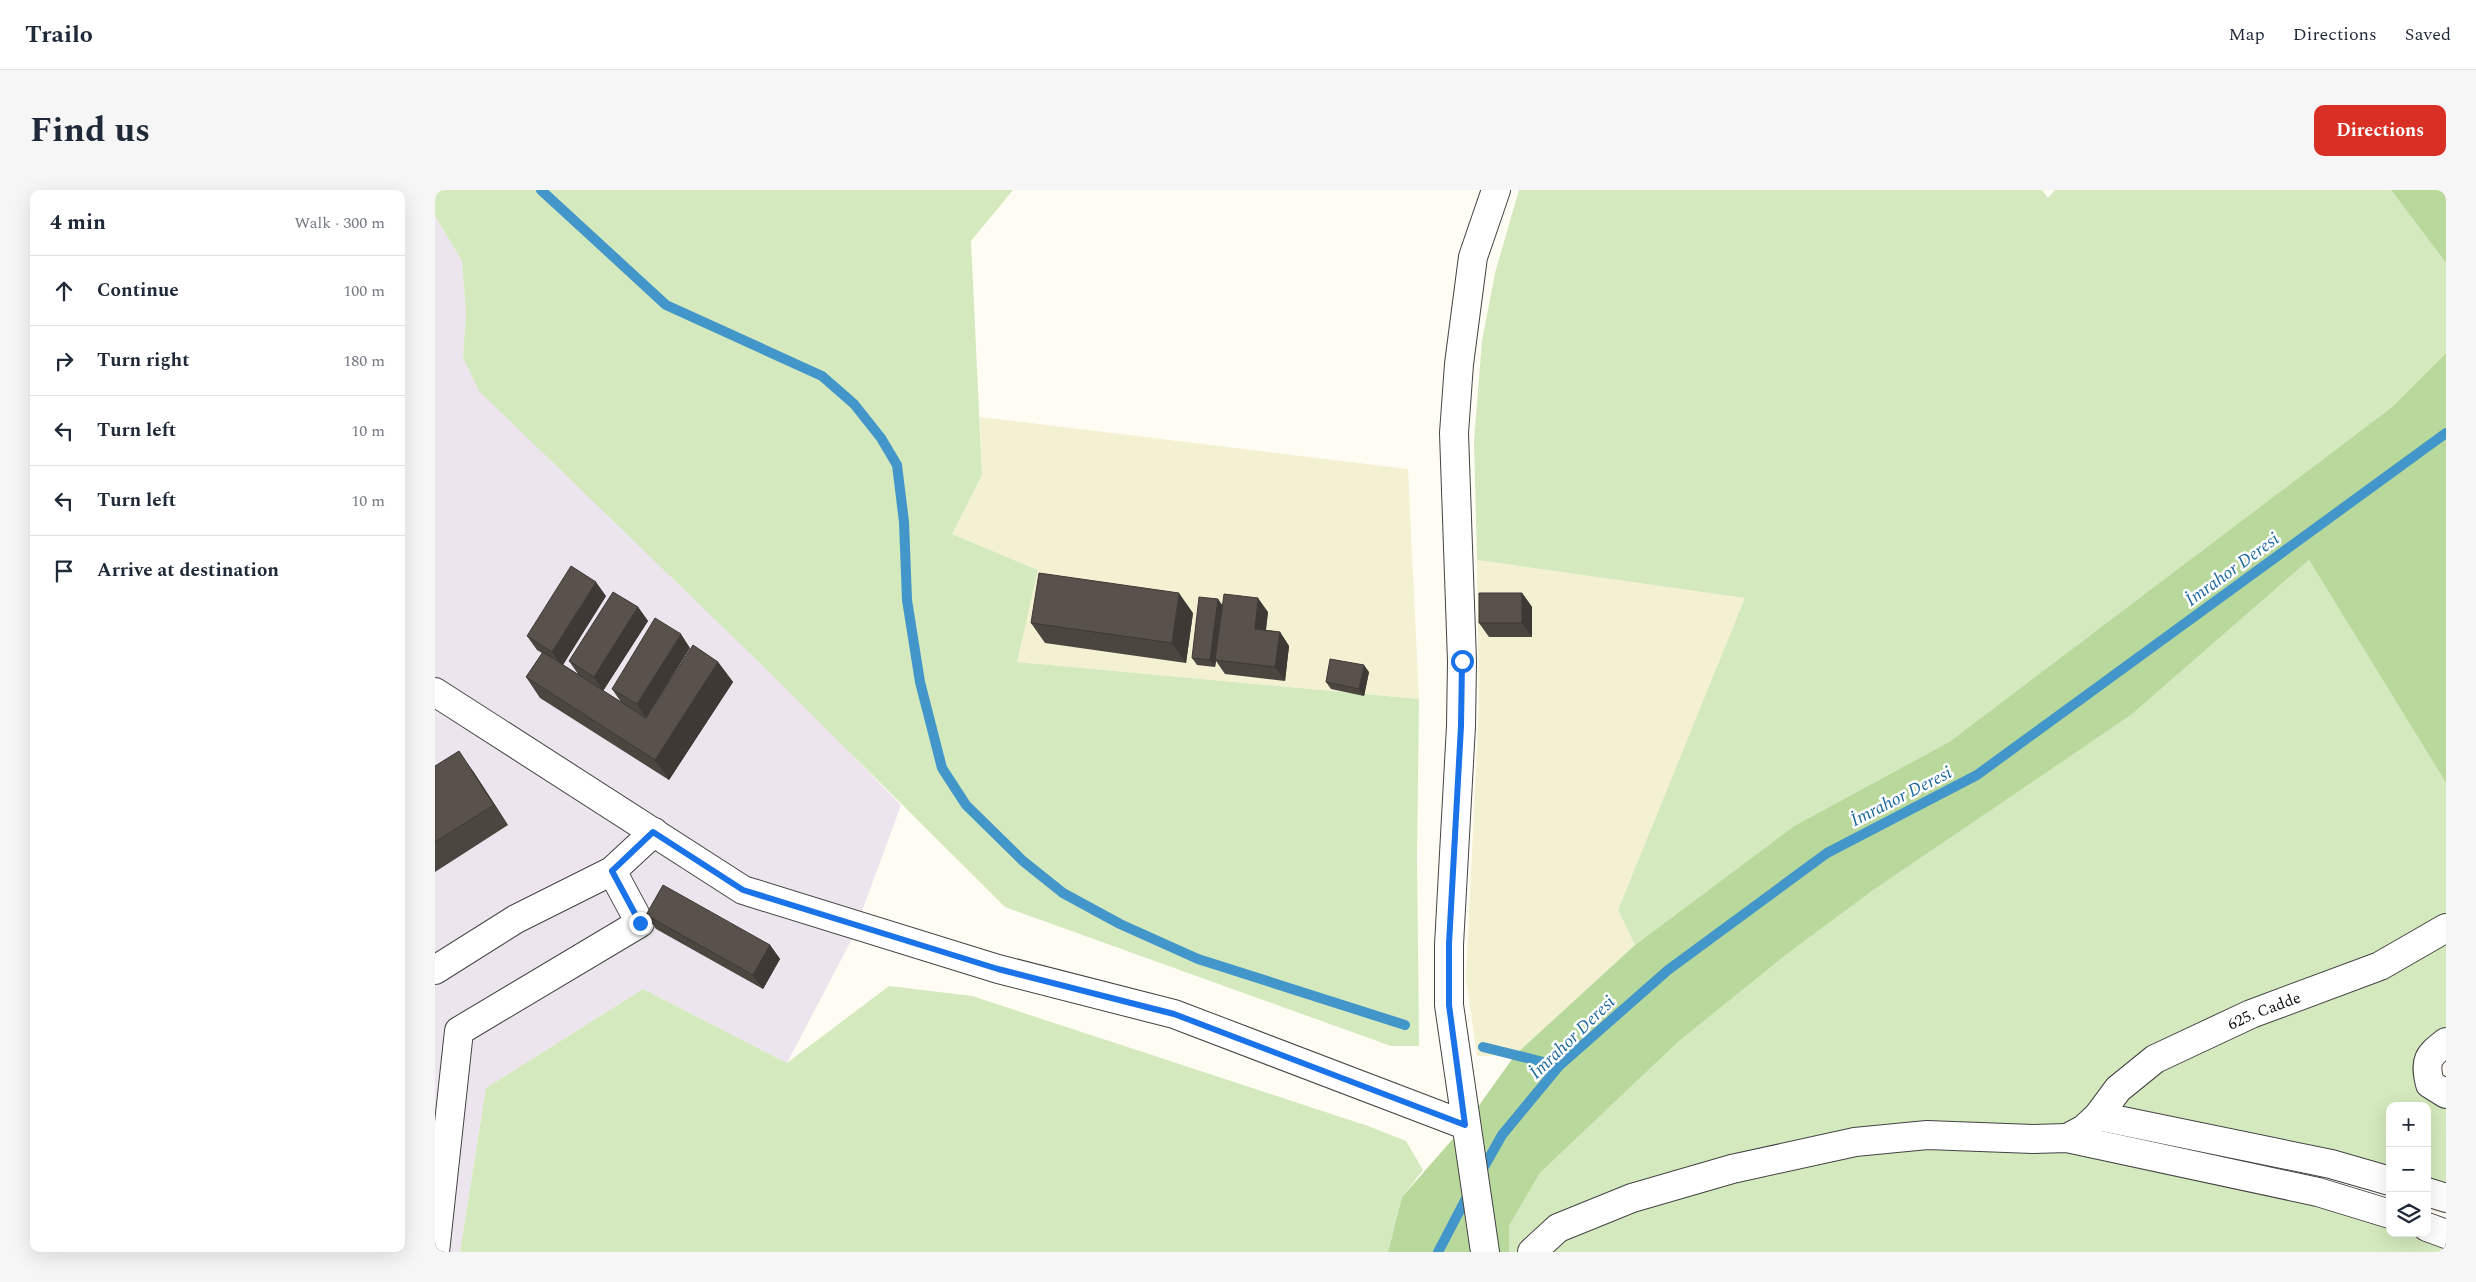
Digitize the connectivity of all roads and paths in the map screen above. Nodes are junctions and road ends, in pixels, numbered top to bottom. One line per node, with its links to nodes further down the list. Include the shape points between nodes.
1 (1496, 190): 10 (street, via 1473,257 1454,433 1462,661 1449,1005)
2 (435, 692): 3 (street)
3 (653, 832): 4 (street); 10 (street, via 743,890 998,969 1174,1014)
4 (612, 871): 6 (street, via 516,919); 18 (street, via 640,923 459,1031)
5 (2446, 928): 9 (street, 625. Cadde, via 2380,966 2251,1014 2155,1058 2117,1089)
6 (435, 970)
7 (2446, 1042): 8 (street, via 2430,1055 2426,1068 2430,1084)
8 (2446, 1094)
9 (2098, 1116): 11 (street, 625. Cadde, via 2085,1129); 12 (street, via 2331,1164)
10 (1465, 1125): 19 (street)
11 (2067, 1138): 15 (street, via 2318,1192); 20 (street, via 1927,1135 1855,1142 1732,1169 1632,1198 1558,1228)
12 (2386, 1180)
13 (2431, 1193): 14 (street)
14 (2446, 1198)
15 (2386, 1213)
16 (2431, 1228): 17 (street)
17 (2446, 1234)
18 (435, 1252)
19 (1485, 1252)
20 (1531, 1252)

